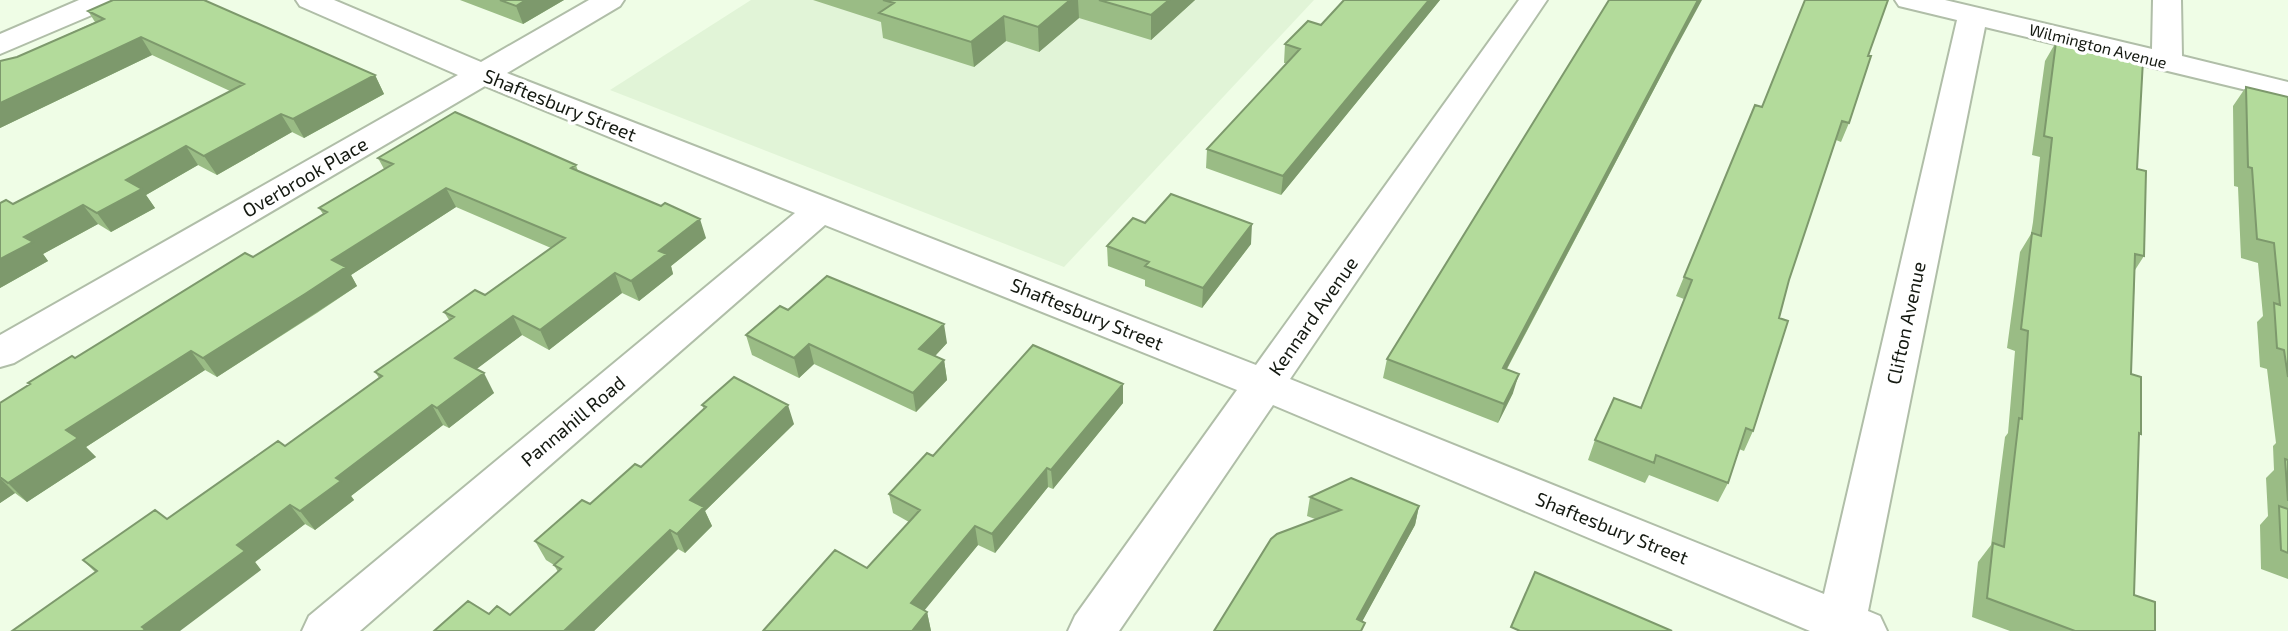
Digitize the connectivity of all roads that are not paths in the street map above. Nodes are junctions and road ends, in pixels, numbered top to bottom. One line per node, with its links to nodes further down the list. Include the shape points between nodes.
1 (103, 0): 8 (street)
2 (310, 0): 10 (street, Shaftesbury Street)
3 (610, 0): 10 (street, Overbrook Place)
4 (1533, 0): 14 (street, Kennard Avenue)
5 (1909, 0): 7 (street, Wilmington Avenue)
6 (2167, 0): 9 (street)
7 (1951, 8): 9 (street, Wilmington Avenue); 15 (street, Clifton Avenue)
8 (0, 45)
9 (2167, 62): 11 (street, Wilmington Avenue)
10 (484, 74): 12 (street, Shaftesbury Street); 13 (street, Overbrook Place)
11 (2288, 91)
12 (820, 210): 14 (street, Shaftesbury Street); 16 (street, Pannahill Road)
13 (0, 353)
14 (1265, 385): 15 (street, Shaftesbury Street); 17 (street, Kennard Avenue)
15 (1848, 628)
16 (326, 631)
17 (1092, 631)

